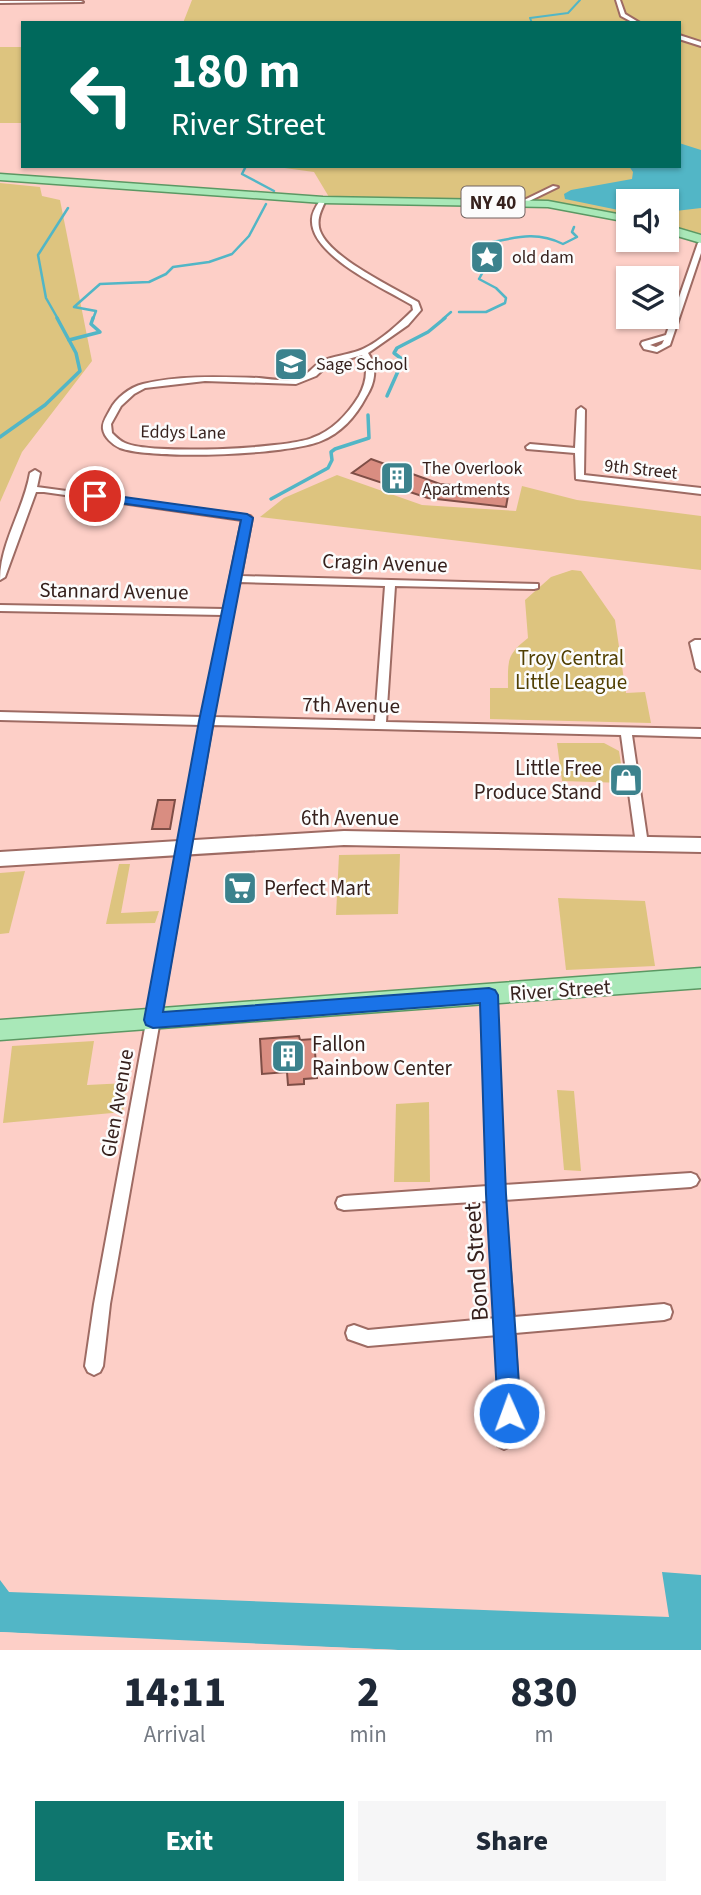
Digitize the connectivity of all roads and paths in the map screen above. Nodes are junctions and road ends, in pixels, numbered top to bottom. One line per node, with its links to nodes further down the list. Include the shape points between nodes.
1 (618, 0): 4 (street, via 623,15)
2 (0, 2): 3 (street)
3 (81, 2)
4 (634, 21)
5 (681, 38): 6 (street)
6 (701, 44)
7 (0, 177): 9 (main road, NY 40)
8 (555, 187): 10 (street)
9 (323, 200): 10 (main road, NY 40); 15 (street, Eddys Lane, via 314,218 317,236 333,254 415,304 417,310)
10 (521, 203): 11 (main road, NY 40)
11 (616, 217)
12 (679, 233): 13 (main road)
13 (701, 241): 14 (street)
14 (669, 337)
15 (364, 352): 15 (street, Eddys Lane, via 325,363 296,382 205,379 143,386 117,405 107,424 108,433 123,446 161,452 316,441 338,427 358,404 371,378)
16 (581, 410): 18 (street)
17 (530, 447): 18 (street)
18 (579, 451): 21 (street, 9th Street, via 579,477)
19 (35, 473): 20 (street)
20 (32, 490): 22 (street); 23 (street, Glen Avenue, via 247,518)
21 (701, 491)
22 (0, 577)
23 (234, 579): 24 (street, Cragin Avenue); 27 (street, Glen Avenue)
24 (390, 583): 25 (street, Cragin Avenue); 32 (street)
25 (534, 586)
26 (0, 608): 27 (street, Stannard Avenue)
27 (228, 612): 31 (street, Glen Avenue)
28 (698, 643): 29 (street)
29 (701, 668)
30 (0, 716): 31 (street, 7th Avenue)
31 (206, 721): 32 (street, 7th Avenue); 37 (street, Glen Avenue)
32 (380, 725): 33 (street, 7th Avenue)
33 (626, 732): 34 (street, 7th Avenue); 35 (street)
34 (701, 733)
35 (642, 845): 36 (street, 6th Avenue); 37 (street, 6th Avenue, via 344,838)
36 (701, 845)
37 (185, 847): 38 (street, 6th Avenue); 41 (street, Glen Avenue)
38 (0, 859)
39 (701, 978): 40 (main road, River Street)
40 (489, 995): 41 (main road, River Street); 44 (street, Bond Street)
41 (153, 1020): 42 (main road, River Street); 49 (street, Glen Avenue)
42 (0, 1030)
43 (691, 1180): 44 (street)
44 (496, 1194): 45 (street); 47 (street, Bond Street)
45 (344, 1203)
46 (664, 1312): 47 (street)
47 (506, 1326): 48 (street, via 369,1338); 50 (street, Bond Street, via 510,1429)
48 (354, 1333)
49 (94, 1366)
50 (504, 1440)

